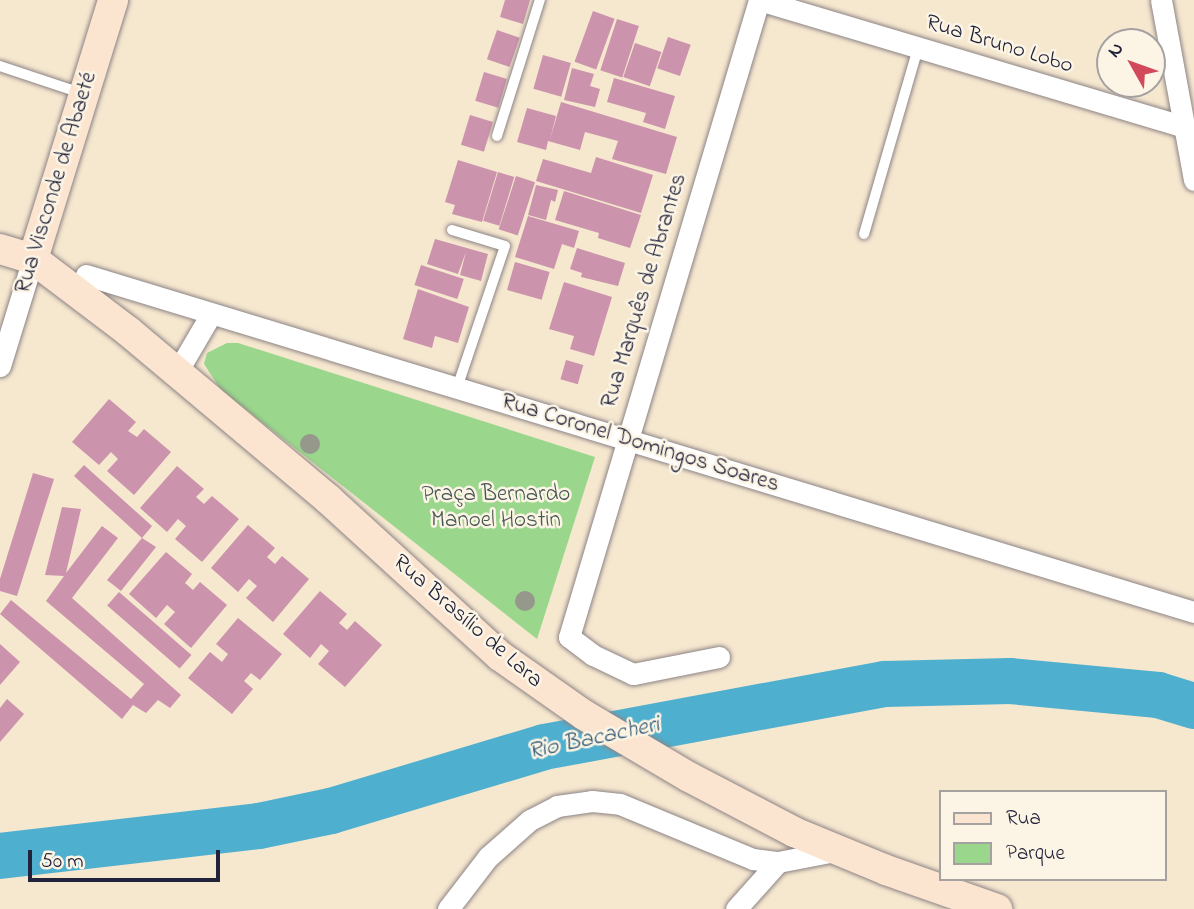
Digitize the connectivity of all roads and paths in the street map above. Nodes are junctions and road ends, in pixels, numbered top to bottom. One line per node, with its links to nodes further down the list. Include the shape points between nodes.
1 (113, 0): 7 (street, Rua Visconde de Abaeté)
2 (540, 0): 9 (lane)
3 (759, 0): 5 (street, Rua Bruno Lobo); 20 (street, Rua Marquês de Abrantes)
4 (1161, 0): 8 (street)
5 (918, 48): 8 (street, Rua Bruno Lobo); 12 (lane)
6 (0, 66): 7 (lane)
7 (84, 94): 14 (street, Rua Visconde de Abaeté)
8 (1184, 127): 10 (street)
9 (497, 136)
10 (1194, 180)
11 (452, 230): 19 (lane, via 505,246)
12 (864, 234)
13 (0, 249): 14 (street)
14 (33, 260): 17 (street, Rua Visconde de Abaeté); 18 (street, Rua Brasílio de Lara)
15 (86, 275): 16 (street, Rua Coronel Domingos Soares)
16 (211, 314): 18 (street); 19 (street, Rua Coronel Domingos Soares)
17 (0, 366)
18 (177, 372): 23 (street, Rua Brasílio de Lara, via 328,499 500,656 689,777)
19 (457, 388): 20 (street, Rua Coronel Domingos Soares)
20 (627, 440): 21 (street, Rua Coronel Domingos Soares); 22 (street, Rua Marquês de Abrantes, via 569,637 593,655 633,674)
21 (1194, 612)
22 (719, 657)
23 (835, 850): 24 (street); 27 (street, Rua Brasílio de Lara)
24 (778, 862): 25 (street, via 753,859 621,804 592,801 557,806 530,820 488,857); 26 (street)
25 (448, 909)
26 (736, 909)
27 (997, 909)

